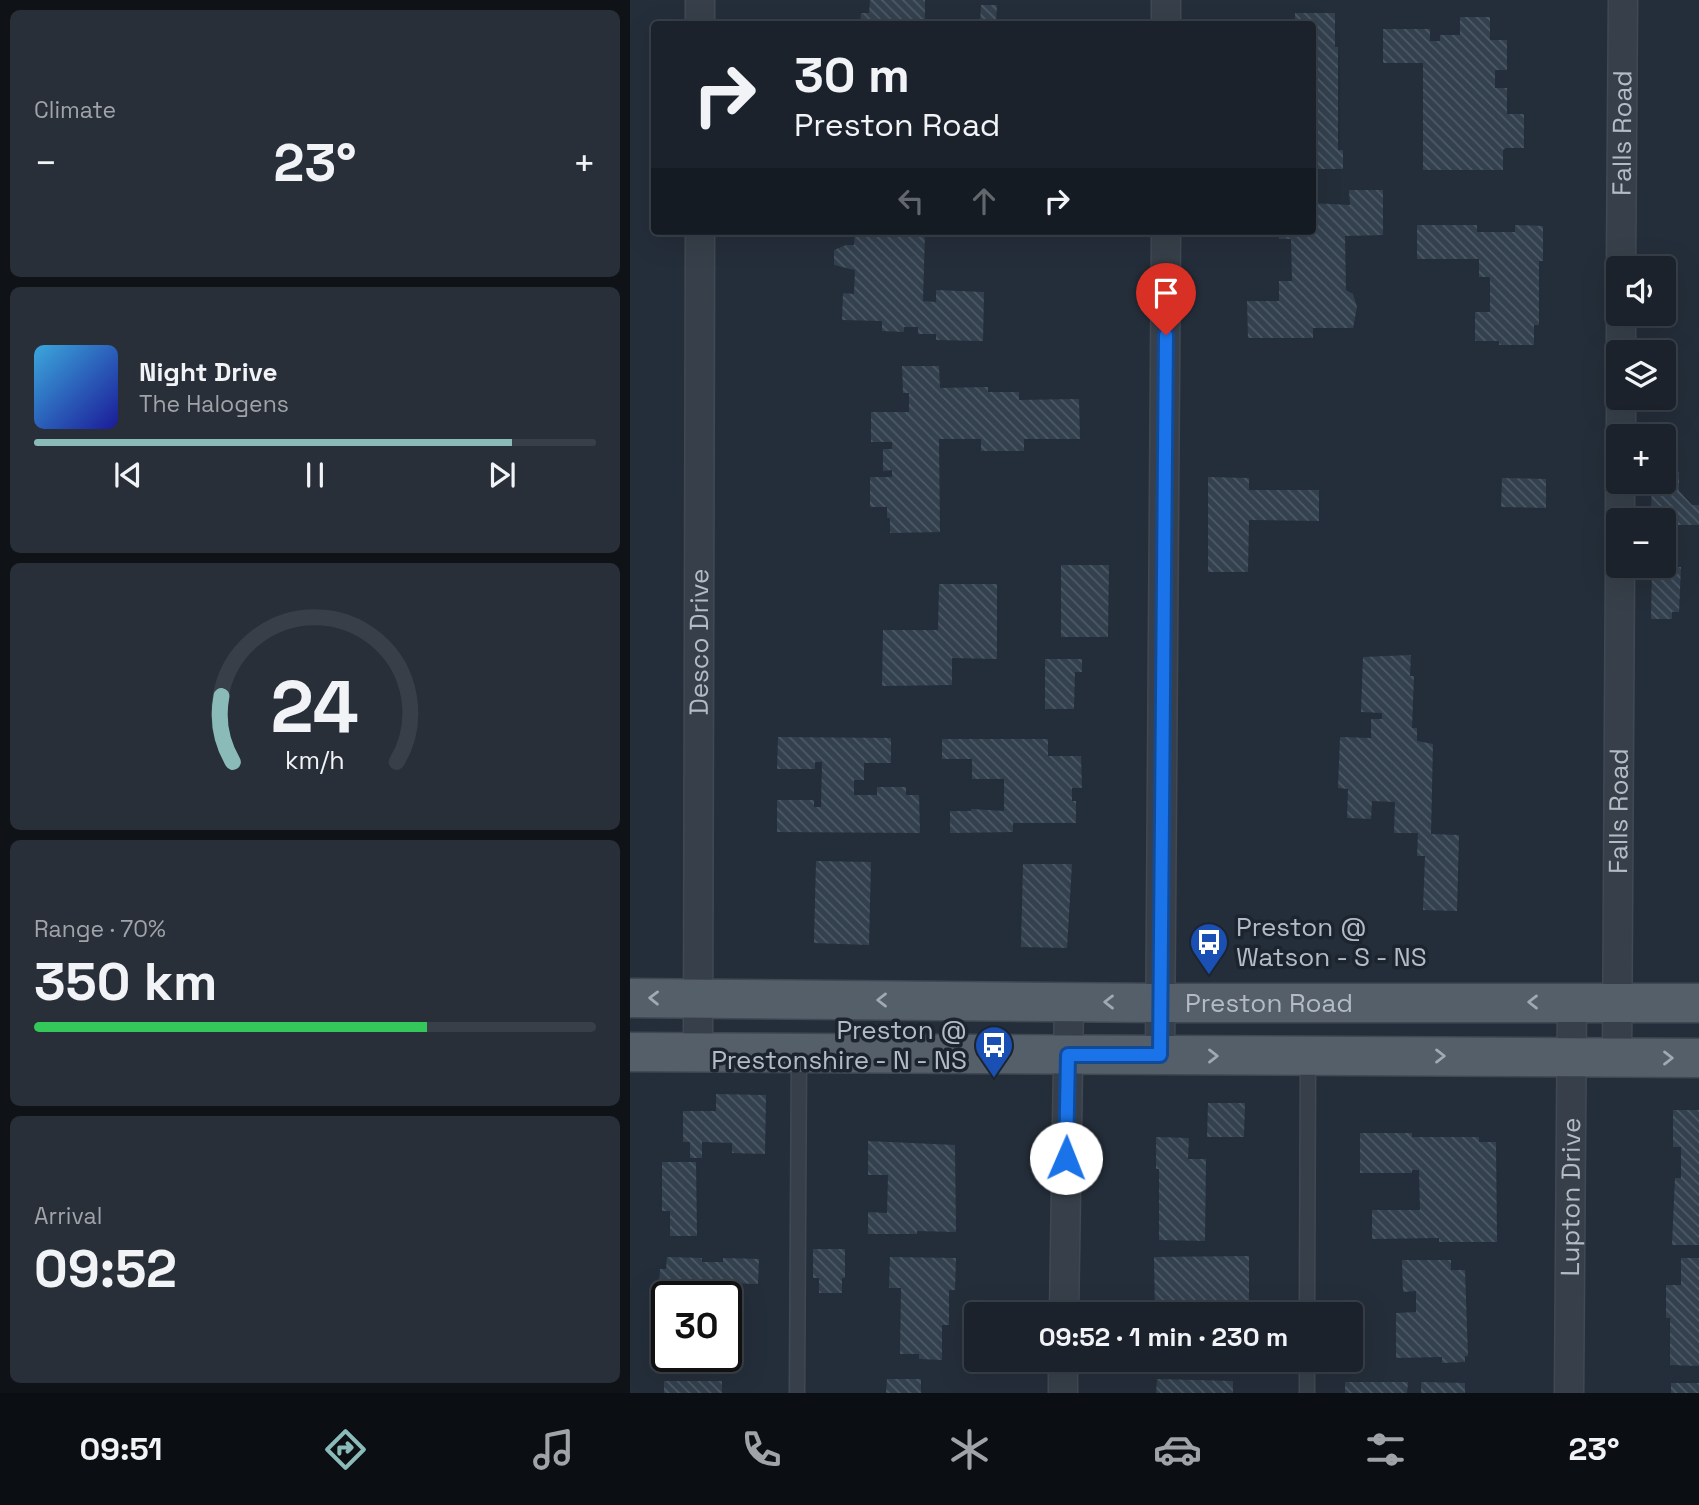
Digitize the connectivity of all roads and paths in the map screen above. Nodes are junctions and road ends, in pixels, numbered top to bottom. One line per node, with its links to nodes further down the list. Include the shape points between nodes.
1 (700, 0): 4 (street)
2 (1166, 0): 5 (street)
3 (1623, 0): 8 (street, Falls Road)
4 (700, 21)
5 (1166, 21)
6 (700, 235): 11 (street, Desco Drive)
7 (1166, 235): 14 (street)
8 (1621, 256)
9 (1620, 578): 15 (street, Falls Road)
10 (630, 998): 11 (main road, Preston Road, one-way to 10)
11 (698, 999): 12 (main road, Preston Road, one-way to 11); 18 (street, Desco Drive)
12 (1069, 1002): 14 (main road, Preston Road, one-way to 12); 20 (street)
13 (1572, 1002): 14 (main road, Preston Road, one-way to 14); 15 (main road, Preston Road); 23 (street, Lupton Drive)
14 (1160, 1003): 21 (street)
15 (1617, 1003): 16 (main road, Preston Road); 24 (street, Falls Road)
16 (1699, 1003)
17 (630, 1052): 18 (main road, Preston Road)
18 (698, 1052): 19 (main road, Preston Road)
19 (799, 1053): 20 (main road, Preston Road); 30 (lane)
20 (1068, 1055): 21 (main road, Preston Road); 26 (street)
21 (1160, 1055): 22 (main road, Preston Road, one-way to 22)
22 (1308, 1056): 23 (main road, Preston Road, one-way to 23); 27 (lane)
23 (1572, 1057): 24 (main road, Preston Road); 33 (street, Lupton Drive)
24 (1617, 1058): 25 (main road, Preston Road, one-way to 25)
25 (1699, 1058)
26 (1064, 1302)
27 (1307, 1302)
28 (1063, 1372): 31 (street)
29 (1307, 1372): 32 (lane)
30 (797, 1393)
31 (1063, 1393)
32 (1307, 1393)
33 (1569, 1393)

